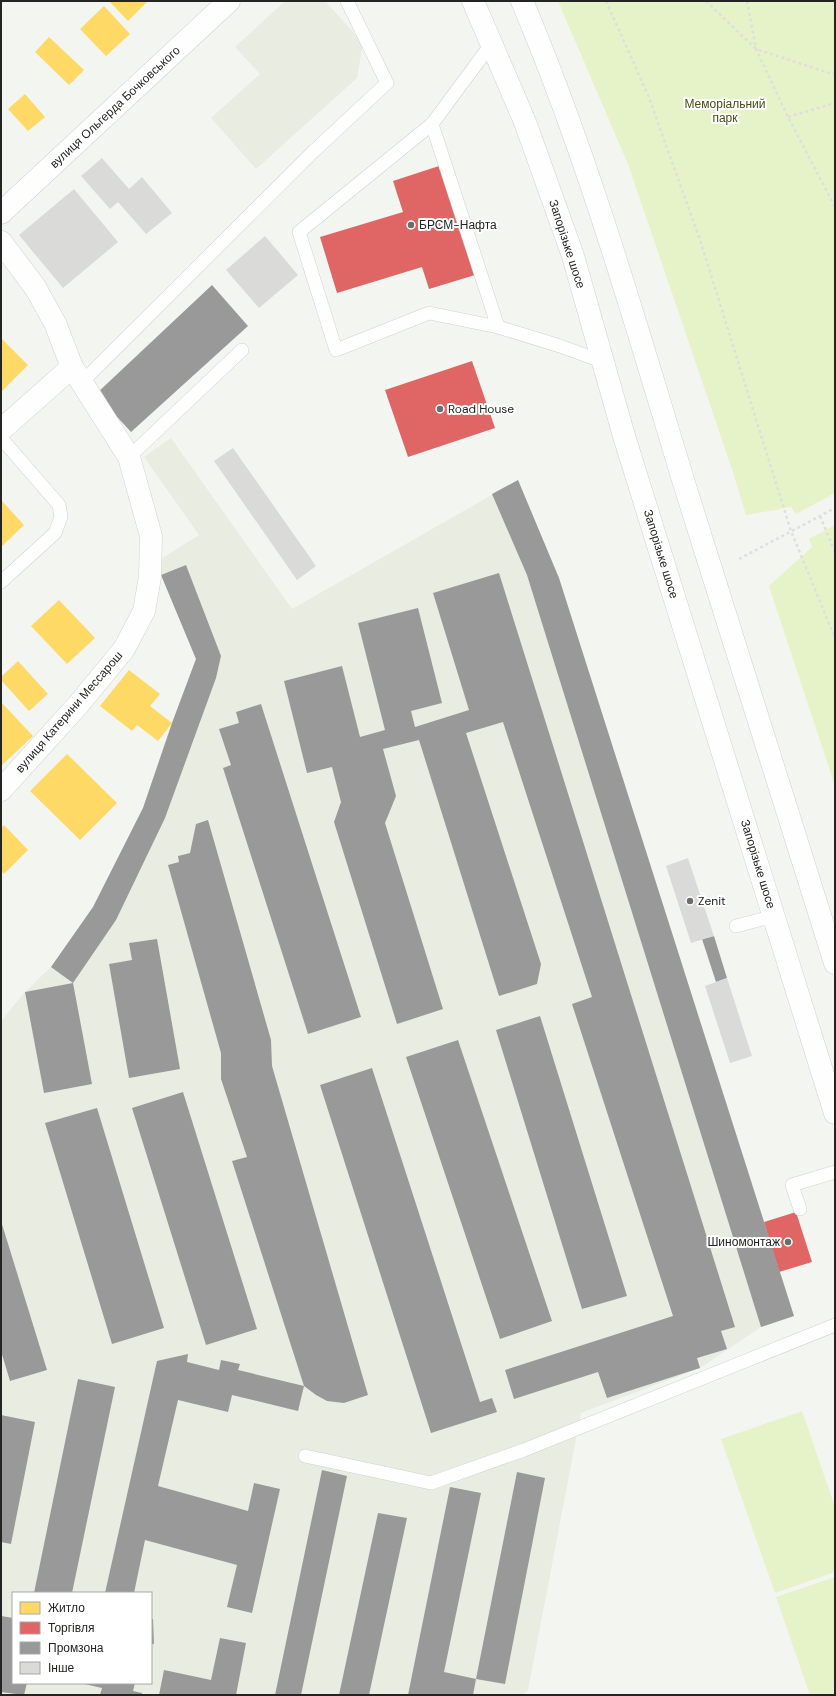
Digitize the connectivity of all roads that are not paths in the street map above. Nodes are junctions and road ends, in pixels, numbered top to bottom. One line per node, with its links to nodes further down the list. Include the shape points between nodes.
1 (229, 1): 7 (main road, вулиця Ольгерда Бочковського)
2 (347, 1): 12 (lane, via 387,83)
3 (473, 1): 5 (main road, Запорізьке шосе)
4 (522, 1): 20 (main road, via 567,116 612,248)
5 (492, 43): 6 (lane); 11 (main road, Запорізьке шосе, via 525,122 573,256)
6 (432, 124): 9 (lane); 9 (lane, via 299,232 336,350 429,313)
7 (1, 213)
8 (1, 242): 12 (main road, via 39,293 56,323)
9 (498, 327): 11 (lane)
10 (242, 350): 15 (lane)
11 (602, 361): 18 (main road, Запорізьке шосе)
12 (77, 375): 13 (main road); 15 (main road, вулиця Катерини Мессарош)
13 (1, 430)
14 (1, 438): 16 (lane, via 59,505 61,517 55,533)
15 (129, 457): 17 (main road, вулиця Катерини Мессарош, via 151,536 150,577 144,611 124,649 78,705)
16 (1, 582)
17 (1, 790)
18 (774, 916): 19 (lane); 21 (main road, Запорізьке шосе)
19 (736, 926)
20 (835, 963)
21 (835, 1113)
22 (835, 1172): 23 (lane, via 792,1185)
23 (800, 1209)
24 (835, 1325): 25 (lane, via 524,1450 431,1483)
25 (305, 1456)

